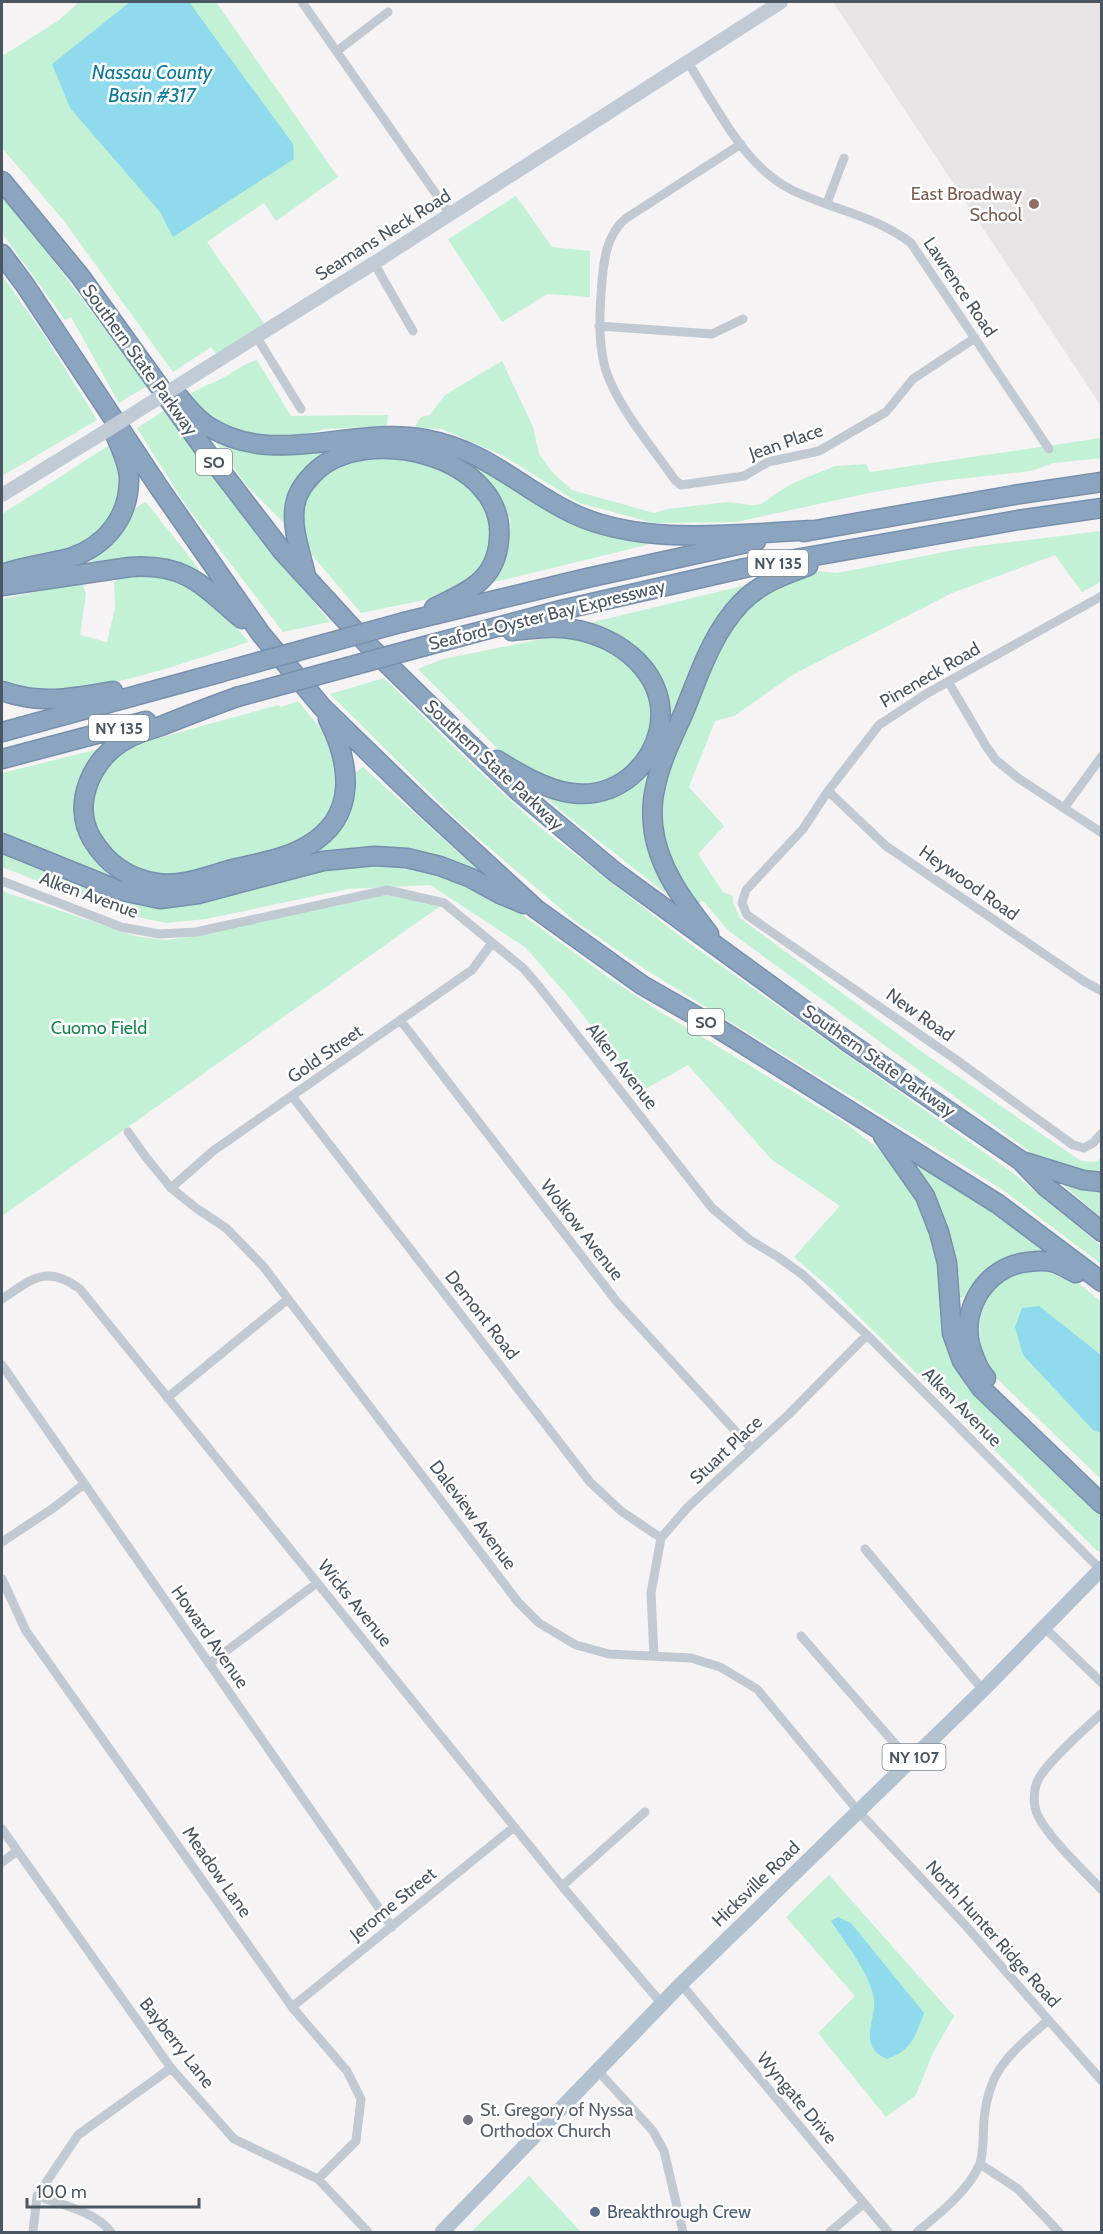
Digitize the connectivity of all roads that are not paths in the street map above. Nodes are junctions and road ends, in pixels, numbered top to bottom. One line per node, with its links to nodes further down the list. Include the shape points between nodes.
1 (302, 2): 4 (street)
2 (781, 2): 5 (main road, Seamans Neck Road)
3 (388, 12): 4 (street)
4 (337, 51): 10 (street)
5 (687, 61): 6 (street, Lawrence Road); 10 (main road, Seamans Neck Road)
6 (741, 144): 9 (street, Lawrence Road, via 773,179); 14 (street, via 617,226 604,261)
7 (844, 158): 9 (street)
8 (2, 181): 18 (highway, Southern State Parkway / SO)
9 (827, 203): 17 (street, Lawrence Road, via 895,230 911,243)
10 (450, 214): 12 (main road, Seamans Neck Road)
11 (2, 254): 19 (highway, SO)
12 (374, 263): 15 (street); 16 (main road, Seamans Neck Road)
13 (743, 319): 14 (street, via 712,334)
14 (599, 326): 17 (street, Jean Place, via 603,361 616,395 681,485 744,476 768,462 819,451 886,412 913,380)
15 (413, 331)
16 (256, 336): 20 (street); 23 (main road, Seamans Neck Road, bridge)
17 (975, 338): 21 (street, Lawrence Road)
18 (128, 341): 25 (highway, via 206,425 234,440 284,446 391,435 423,439 477,455 559,506 602,524 686,534); 28 (highway, Southern State Parkway / SO, via 233,487)
19 (103, 402): 27 (highway, via 129,477 125,510 118,523 108,536 81,553); 32 (highway, SO)
20 (301, 409)
21 (1048, 449)
22 (1101, 482): 25 (highway, Seaford-Oyster Bay Expressway / NY 135)
23 (2, 495)
24 (1101, 508): 26 (highway, Seaford-Oyster Bay Expressway / NY 135)
25 (816, 530): 31 (highway, Seaford-Oyster Bay Expressway / NY 135, via 666,560)
26 (846, 551): 33 (highway, Seaford-Oyster Bay Expressway / NY 135, via 680,582); 51 (highway, via 766,584 731,614 712,646 658,778 652,814 660,856 677,888)
27 (2, 574)
28 (306, 578): 31 (highway, via 294,529 294,505 303,485 318,468 344,455 374,449 429,455 452,465 477,483 495,508 500,530 498,551 490,569 472,588); 40 (highway, Southern State Parkway / SO)
29 (2, 586): 32 (highway, via 130,567 164,568 196,580)
30 (1101, 596): 35 (street, Pineneck Road)
31 (404, 622): 34 (highway, Seaford-Oyster Bay Expressway / NY 135, bridge)
32 (261, 634): 38 (highway, SO)
33 (459, 636): 37 (highway, Seaford-Oyster Bay Expressway / NY 135, bridge); 40 (highway, via 542,628 587,633 617,645 636,660 654,684 660,707 657,736 642,765 623,782 596,792 570,793 541,784)
34 (222, 672): 36 (highway, via 66,700 39,700); 39 (highway, Seaford-Oyster Bay Expressway / NY 135)
35 (949, 683): 43 (street, Pineneck Road, via 879,725); 44 (street, via 996,760)
36 (2, 691)
37 (237, 697): 38 (highway, via 126,739 96,768 86,787 83,809 99,851 118,869 159,884 182,882 288,855 320,837 340,810 346,777 339,740); 42 (highway, Seaford-Oyster Bay Expressway / NY 135)
38 (322, 707): 49 (highway, SO)
39 (2, 732)
40 (463, 738): 51 (highway, Southern State Parkway / SO, via 518,791 615,872)
41 (1101, 756): 44 (street)
42 (2, 759)
43 (828, 791): 48 (street, Pineneck Road, via 802,829 746,890); 52 (street, Heywood Road, via 886,846)
44 (1064, 808): 45 (street)
45 (1101, 833)
46 (2, 843): 49 (highway, via 118,890 160,899 198,894 323,861 375,856 440,866)
47 (2, 881): 50 (street, Alken Avenue, via 121,927 159,934 196,932 387,890 444,903)
48 (742, 903): 57 (street, New Road, via 747,915 1073,1145 1084,1148)
49 (536, 909): 55 (highway, SO, via 642,985)
50 (492, 943): 53 (street, Gold Street, via 472,970); 65 (street, Alken Avenue, via 537,984 712,1208 750,1240 803,1275)
51 (723, 952): 58 (highway, Southern State Parkway / SO)
52 (1101, 991)
53 (401, 1021): 54 (street, Gold Street); 68 (street, Wolkow Avenue, via 617,1302)
54 (292, 1096): 60 (street, Gold Street, via 213,1151); 72 (street, Demont Road, via 590,1482 621,1512)
55 (879, 1130): 62 (highway, SO, via 998,1203); 71 (highway, via 925,1196 939,1232 947,1263 952,1333 962,1361 981,1388)
56 (128, 1132): 60 (street, Daleview Avenue)
57 (1101, 1133)
58 (1020, 1160): 59 (highway); 61 (highway, Southern State Parkway / SO)
59 (1101, 1182)
60 (171, 1188): 64 (street, Daleview Avenue, via 238,1239)
61 (1101, 1232)
62 (1101, 1284): 70 (highway, via 1054,1262 1020,1263 991,1277 978,1293 970,1312 968,1332 980,1372)
63 (2, 1299): 67 (street, Wicks Avenue, via 30,1280 66,1278 80,1289)
64 (288, 1299): 67 (street); 80 (street, Daleview Avenue, via 527,1612 551,1632 588,1650)
65 (867, 1335): 68 (street, Stuart Place); 75 (street, Alken Avenue)
66 (2, 1365): 69 (street, Howard Avenue)
67 (167, 1398): 77 (street, Wicks Avenue)
68 (752, 1448): 72 (street, Stuart Place, via 688,1507)
69 (84, 1484): 73 (street); 81 (street, Howard Avenue)
70 (1100, 1487)
71 (1101, 1503)
72 (661, 1538): 80 (street, Stuart Place, via 651,1611)
73 (2, 1542)
74 (865, 1549): 83 (street)
75 (1101, 1569): 78 (main road, Hicksville Road / NY 107)
76 (2, 1579): 97 (street, Meadow Lane, via 26,1631)
77 (317, 1583): 81 (street); 88 (street, Wicks Avenue)
78 (1044, 1626): 82 (street); 83 (main road, Hicksville Road / NY 107)
79 (801, 1636): 85 (street)
80 (654, 1656): 86 (street, Daleview Avenue, via 707,1663 757,1689)
81 (209, 1664): 94 (street, Howard Avenue)
82 (1101, 1683)
83 (983, 1690): 85 (main road, Hicksville Road / NY 107)
84 (1101, 1713): 93 (street, via 1042,1775 1035,1790 1038,1816)
85 (910, 1761): 86 (main road, Hicksville Road / NY 107)
86 (858, 1811): 95 (main road, Hicksville Road / NY 107); 98 (street, North Hunter Ridge Road)
87 (645, 1812): 92 (street)
88 (514, 1827): 92 (street, Wicks Avenue); 94 (street, Jerome Street)
89 (2, 1829): 90 (street, Bayberry Lane)
90 (17, 1851): 91 (street); 99 (street, Bayberry Lane)
91 (2, 1862)
92 (562, 1886): 96 (street, Wicks Avenue)
93 (1101, 1890)
94 (392, 1927): 97 (street, Jerome Street)
95 (681, 1984): 96 (main road, Hicksville Road / NY 107); 105 (street, Wyngate Drive)
96 (662, 2004): 100 (main road, Hicksville Road / NY 107)
97 (292, 2007): 103 (street, Meadow Lane, via 347,2071 361,2099 356,2141)
98 (1048, 2020): 101 (street, North Hunter Ridge Road); 102 (street, via 1012,2053 993,2078 986,2099)
99 (171, 2068): 103 (street, Bayberry Lane, via 234,2139); 104 (street, via 78,2136)
100 (598, 2072): 109 (main road, Hicksville Road / NY 107); 110 (street, via 653,2131 664,2151)
101 (1101, 2081)
102 (980, 2164): 113 (street, via 955,2199); 114 (street, via 1018,2189)
103 (318, 2179): 108 (street, Bayberry Lane)
104 (37, 2196): 106 (street); 107 (street, via 87,2213)
105 (863, 2204): 111 (street); 112 (street, Wyngate Drive)
106 (33, 2232)
107 (111, 2232)
108 (368, 2232)
109 (442, 2232)
110 (683, 2232)
111 (830, 2232)
112 (888, 2232)
113 (917, 2232)
114 (1059, 2232)

